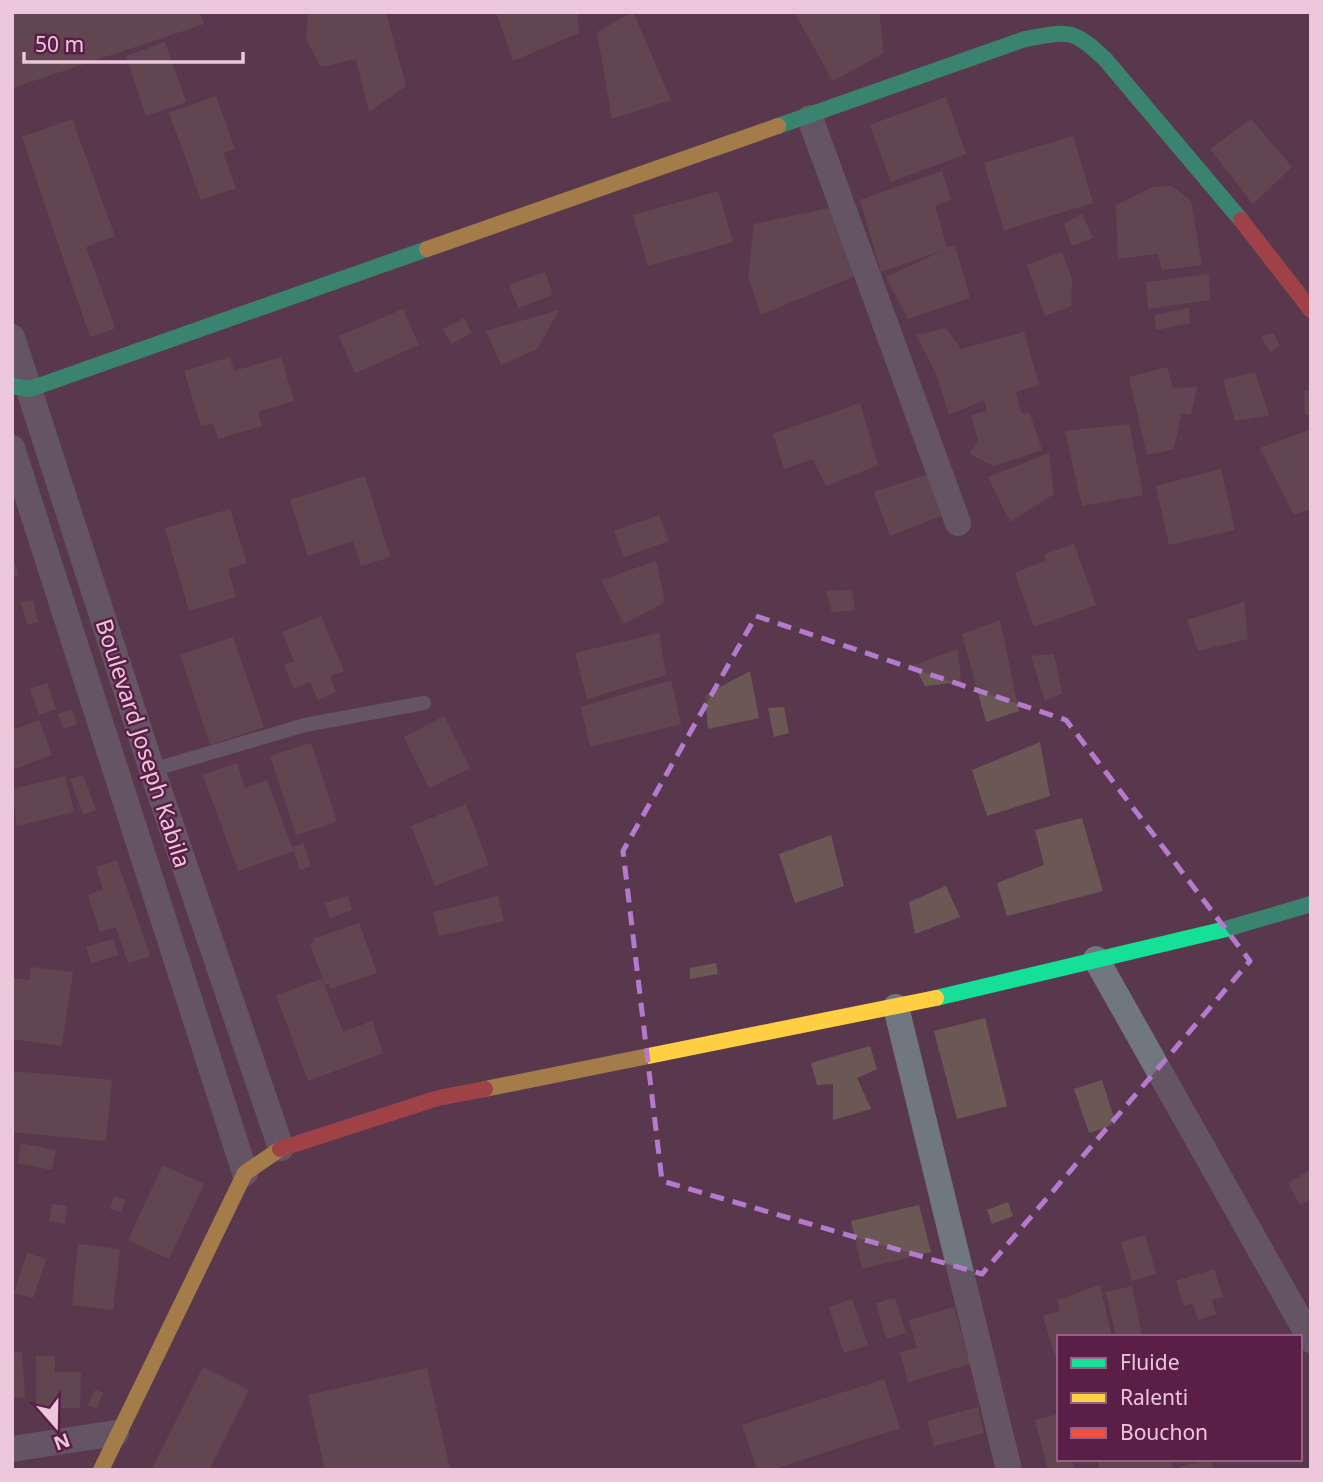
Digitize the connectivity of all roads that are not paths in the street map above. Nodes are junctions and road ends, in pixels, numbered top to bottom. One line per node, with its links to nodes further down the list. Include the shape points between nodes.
1 (810, 118): 2 (street, via 1025,39 1059,33 1080,36 1159,121); 4 (street); 6 (street)
2 (1308, 300)
3 (12, 337): 4 (street, Boulevard Joseph Kabila)
4 (21, 388): 8 (street, Boulevard Joseph Kabila)
5 (12, 447): 13 (street, Boulevard Joseph Kabila)
6 (958, 523)
7 (424, 703): 8 (lane, via 305,725)
8 (152, 770): 12 (street, Boulevard Joseph Kabila)
9 (1311, 904): 10 (street)
10 (1096, 959): 11 (street); 14 (street)
11 (896, 1007): 12 (street, via 438,1098); 18 (street)
12 (281, 1148): 13 (street)
13 (245, 1173): 15 (street)
14 (1311, 1340)
15 (116, 1433): 16 (street); 17 (street)
16 (12, 1449)
17 (101, 1470)
18 (1009, 1470)

